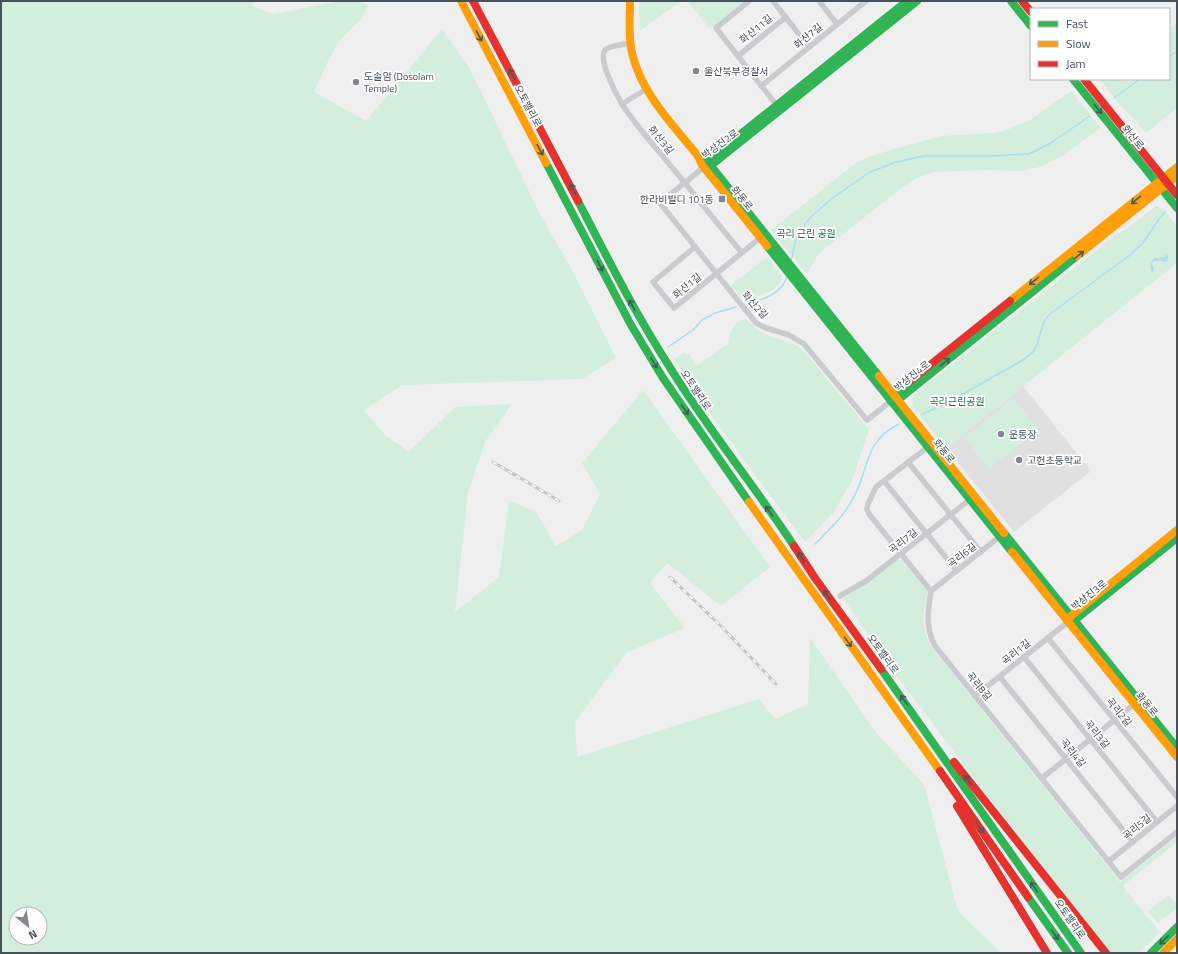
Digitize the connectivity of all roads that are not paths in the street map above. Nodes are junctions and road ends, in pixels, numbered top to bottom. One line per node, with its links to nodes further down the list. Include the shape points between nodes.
1 (461, 1): 62 (main road, 오토밸리로, one-way to 62, via 609,283 663,378)
2 (473, 1): 58 (main road, 오토밸리로, one-way to 2, via 810,572 669,367 636,312)
3 (630, 1): 16 (main road, 화동로)
4 (749, 1): 18 (street, via 716,28)
5 (773, 1): 13 (street)
6 (819, 1): 14 (street)
7 (917, 1): 11 (main road, 박상진2로)
8 (1011, 1): 15 (main road)
9 (1022, 1): 12 (main road)
10 (864, 2): 14 (street, 화산7길)
11 (907, 3): 24 (main road, 박상진2로)
12 (1030, 11)
13 (786, 17): 17 (street); 18 (street, 화산11길)
14 (837, 24): 17 (street, 화산7길)
15 (1030, 25)
16 (631, 43): 22 (main road, 화동로, via 638,69); 23 (street, 화산3길, via 607,48 603,56 610,80)
17 (809, 47): 21 (street, 화산7길)
18 (738, 56): 21 (street)
19 (1075, 80): 29 (main road, 화산로, one-way to 29)
20 (1085, 80): 29 (main road, 화산로)
21 (761, 86): 24 (street)
22 (648, 88): 23 (street); 25 (main road, 화동로)
23 (622, 104): 28 (street, 화산3길)
24 (778, 108): 25 (main road, 박상진2로)
25 (707, 165): 28 (street, 화산2길); 32 (main road, 화동로); 35 (main road, 화동로)
26 (1177, 167): 29 (main road, 박상진4로)
27 (1177, 176): 29 (main road, 박상진4로)
28 (685, 183): 33 (street, 화산2길, via 660,203); 34 (street, 화산3길)
29 (1162, 183): 30 (main road, 화산로); 31 (main road, 화산로); 37 (main road, 박상진4로)
30 (1177, 195)
31 (1177, 208)
32 (760, 238): 34 (street, 화산1길); 35 (main road, 화동로)
33 (695, 248): 36 (street, 화산2길); 36 (street, 화산1길, via 653,282 674,308)
34 (742, 253): 36 (street, 화산1길)
35 (784, 263): 37 (main road, 화동로)
36 (716, 274): 37 (street, 화산2길, via 756,323 789,335 804,344 867,420)
37 (894, 398): 38 (main road, 화동로); 41 (main road, 화동로)
38 (928, 447): 39 (street); 41 (main road, 화동로)
39 (908, 462): 40 (street); 42 (street)
40 (884, 481): 44 (street); 48 (street, via 874,490 867,509)
41 (973, 498): 42 (street, 곡리7길); 45 (main road, 화동로)
42 (951, 515): 44 (street, 곡리7길); 47 (street)
43 (1177, 530): 52 (main road, 박상진3로)
44 (927, 534): 48 (street, 곡리7길); 49 (street)
45 (1002, 535): 47 (street, 곡리6길); 52 (main road, 화동로)
46 (1177, 538): 52 (main road, 박상진3로)
47 (981, 552): 49 (street, 곡리6길)
48 (901, 554): 50 (street); 51 (street, 곡리7길, via 866,581)
49 (957, 571): 50 (street, 곡리6길)
50 (932, 591): 56 (street, 곡리8길, via 927,618 929,632 940,652)
51 (840, 596)
52 (1071, 619): 53 (street, 곡리1길); 57 (main road, 화동로)
53 (1048, 638): 54 (street, 곡리1길); 59 (street, 곡리2길)
54 (1024, 657): 55 (street, 곡리1길); 60 (street, 곡리3길)
55 (1000, 677): 56 (street, 곡리1길); 64 (street, 곡리4길)
56 (975, 696): 65 (street, 곡리8길)
57 (1137, 702): 59 (street); 61 (main road, 화동로); 63 (main road, 화동로)
58 (916, 718): 76 (main road, 오토밸리로, one-way to 58); 77 (main road, one-way to 58, via 947,753)
59 (1114, 720): 60 (street); 66 (street, 곡리2길)
60 (1090, 740): 64 (street); 68 (street, 곡리3길)
61 (1177, 748)
62 (929, 755): 74 (main road, via 963,816); 75 (main road, 오토밸리로, one-way to 75)
63 (1177, 757)
64 (1066, 759): 65 (street); 70 (street, 곡리4길)
65 (1042, 778): 71 (street, 곡리8길)
66 (1177, 798)
67 (1177, 806): 68 (street, 곡리5길)
68 (1157, 822): 70 (street, 곡리5길)
69 (1177, 832): 71 (street, 곡리8길, via 1121,877)
70 (1133, 842): 71 (street, 곡리5길)
71 (1109, 861)
72 (1177, 926): 78 (main road, one-way to 78)
73 (1176, 940): 79 (main road)
74 (1048, 953)
75 (1068, 953)
76 (1081, 953)
77 (1106, 953)
78 (1151, 953)
79 (1163, 953)

